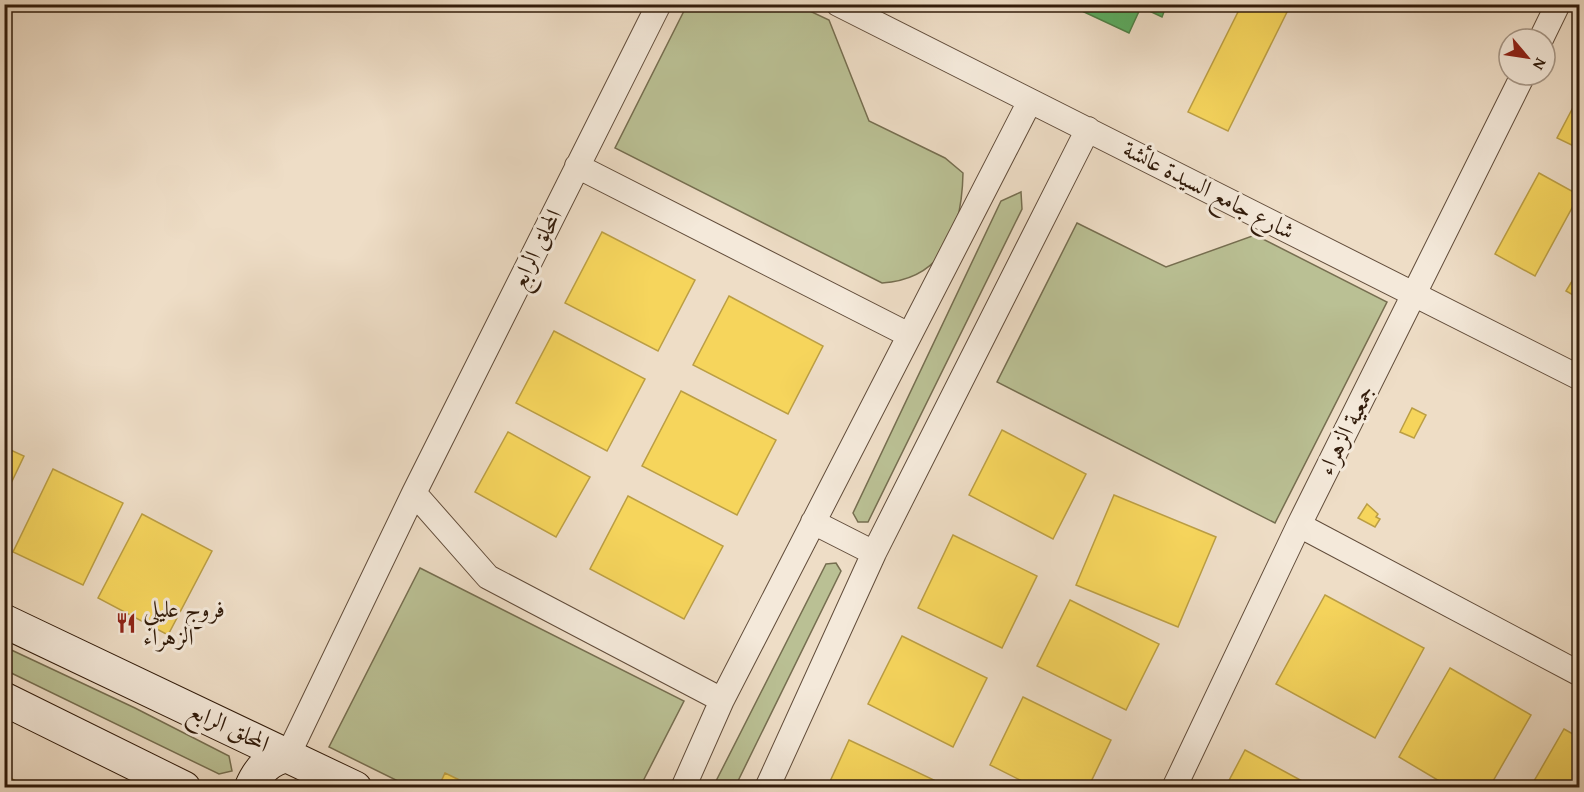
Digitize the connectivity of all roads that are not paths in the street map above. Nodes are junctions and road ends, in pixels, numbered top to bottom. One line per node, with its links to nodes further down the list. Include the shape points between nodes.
1 (659, 4): 8 (street, المحلق الرابع)
2 (838, 4): 6 (street, شارع جامع السيدة عائشة)
3 (1558, 4): 4 (street)
4 (1547, 27)
5 (1517, 87): 9 (street, جمعية الزهراء)
6 (1030, 101): 7 (street, شارع جامع السيدة عائشة); 10 (street)
7 (1088, 129): 9 (street, شارع جامع السيدة عائشة); 15 (street)
8 (578, 166): 10 (street); 12 (street, المحلق الرابع)
9 (1415, 293): 11 (street, شارع جامع السيدة عائشة); 14 (street, جمعية الزهراء)
10 (909, 335): 13 (street)
11 (1580, 378)
12 (414, 493): 19 (street, via 488,577); 20 (street, المحلق الرابع)
13 (813, 522): 15 (street); 19 (street)
14 (1299, 525): 17 (street); 27 (street, جمعية الزهراء)
15 (874, 553): 26 (street)
16 (4, 621): 20 (street, المحلق الرابع)
17 (1580, 674)
18 (4, 699): 21 (street)
19 (722, 700): 25 (street)
20 (288, 755): 22 (street, via 264,765); 23 (street, via 297,768); 24 (street)
21 (184, 788)
22 (251, 788)
23 (300, 788)
24 (355, 788)
25 (684, 788)
26 (767, 788)
27 (1174, 788)

